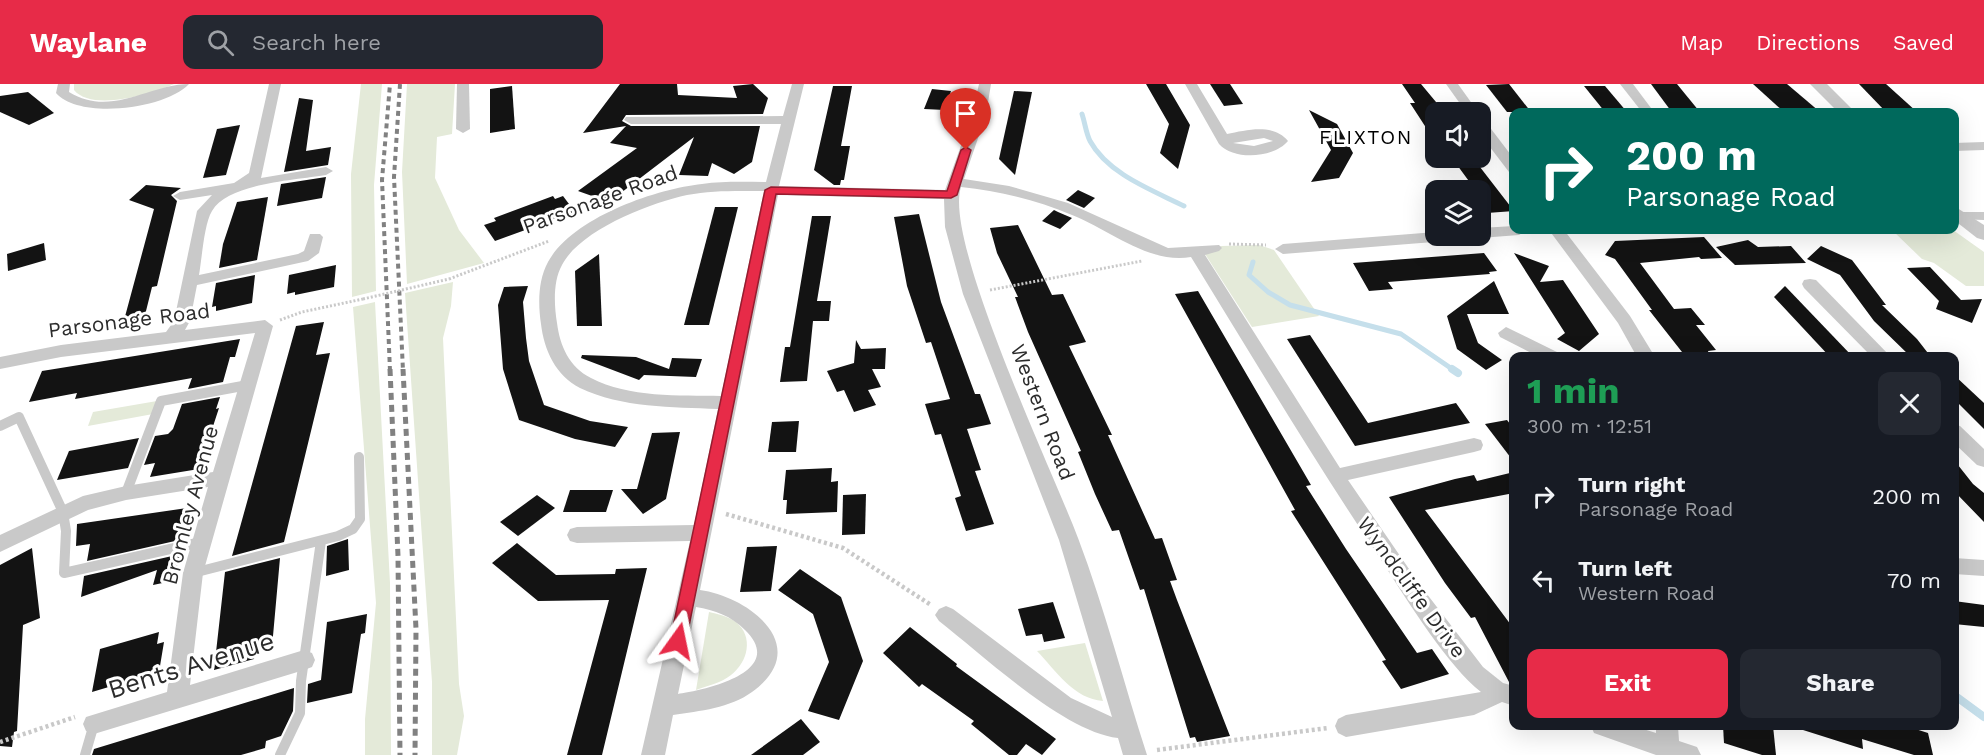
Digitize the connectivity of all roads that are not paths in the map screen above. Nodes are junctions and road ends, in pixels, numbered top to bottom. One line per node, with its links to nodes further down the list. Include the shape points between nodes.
1 (64, 84): 2 (street, via 62,93 73,102 98,105 149,98)
2 (183, 84)
3 (275, 84): 23 (street, via 256,175)
4 (463, 84): 16 (street)
5 (798, 84): 15 (street)
6 (985, 84): 25 (street, Western Road, via 979,115)
7 (1191, 84): 18 (street)
8 (1452, 84): 11 (street)
9 (1626, 84): 12 (street)
10 (1818, 84): 13 (street)
11 (1466, 102)
12 (1645, 108)
13 (1843, 108)
14 (631, 120): 15 (street)
15 (789, 120): 24 (street)
16 (463, 129)
17 (1491, 139): 21 (street)
18 (1226, 144)
19 (1984, 146): 20 (street)
20 (1959, 147)
21 (1509, 162)
22 (326, 171): 23 (street)
23 (245, 184): 26 (street); 39 (street, via 212,199 204,211)
24 (771, 188): 25 (street, Parsonage Road); 49 (street); 49 (street, Parsonage Road, via 702,188 680,192 587,230 562,251 550,278 550,336 567,372 606,391)
25 (953, 189): 38 (street, Parsonage Road, via 990,185 1095,219 1164,250 1178,254); 75 (street, Western Road, via 953,227 971,294 1069,540)
26 (180, 196)
27 (1959, 213): 29 (street)
28 (1959, 214): 33 (street)
29 (1984, 216)
30 (1509, 231): 31 (street)
31 (1491, 232)
32 (1560, 234): 45 (street)
33 (1984, 234)
34 (315, 237): 39 (street, via 311,253 303,258)
35 (1425, 238): 37 (street)
36 (1214, 248): 38 (street, Parsonage Road)
37 (1283, 249)
38 (1195, 251): 55 (street, Wyndcliffe Drive)
39 (189, 282): 43 (street, via 182,321)
40 (1810, 284): 46 (street)
41 (265, 326): 43 (street, Parsonage Road); 48 (street, Bromley Avenue)
42 (1506, 333): 44 (street)
43 (172, 337): 47 (street, Parsonage Road)
44 (1543, 352)
45 (1643, 352)
46 (1877, 352)
47 (0, 363)
48 (248, 385): 56 (street, Bromley Avenue); 57 (lane, via 161,401)
49 (728, 403): 59 (street)
50 (0, 426): 58 (lane, via 19,417)
51 (1959, 435): 54 (street)
52 (1474, 445): 55 (street)
53 (359, 457): 61 (lane, via 360,519 353,529)
54 (1984, 460)
55 (1335, 476): 70 (street, Wyndcliffe Drive, via 1475,674)
56 (221, 478): 57 (street); 62 (street, Bromley Avenue)
57 (126, 493): 58 (street)
58 (63, 512): 62 (lane, via 64,573); 63 (street)
59 (702, 533): 60 (street); 67 (street)
60 (577, 535)
61 (321, 541): 66 (lane); 69 (lane)
62 (201, 542): 66 (street, Bromley Avenue)
63 (0, 544)
64 (1959, 566): 65 (street)
65 (1984, 567)
66 (193, 573): 71 (street, Bromley Avenue)
67 (687, 597): 72 (street); 72 (street, via 722,604 760,628 768,650 764,665 743,686 709,699)
68 (946, 615): 75 (street, via 1063,705 1103,726)
69 (304, 660): 71 (street, Bents Avenue); 80 (lane, via 300,713)
70 (1505, 693): 74 (street, Wyndcliffe Drive, via 1474,705)
71 (177, 700): 73 (street, Bents Avenue)
72 (664, 706): 81 (street)
73 (94, 724): 79 (lane)
74 (1346, 726)
75 (1128, 729): 78 (street, Western Road)
76 (1616, 730): 77 (street)
77 (1673, 746)
78 (1135, 754)
79 (85, 755)
80 (280, 755)
81 (653, 755)

